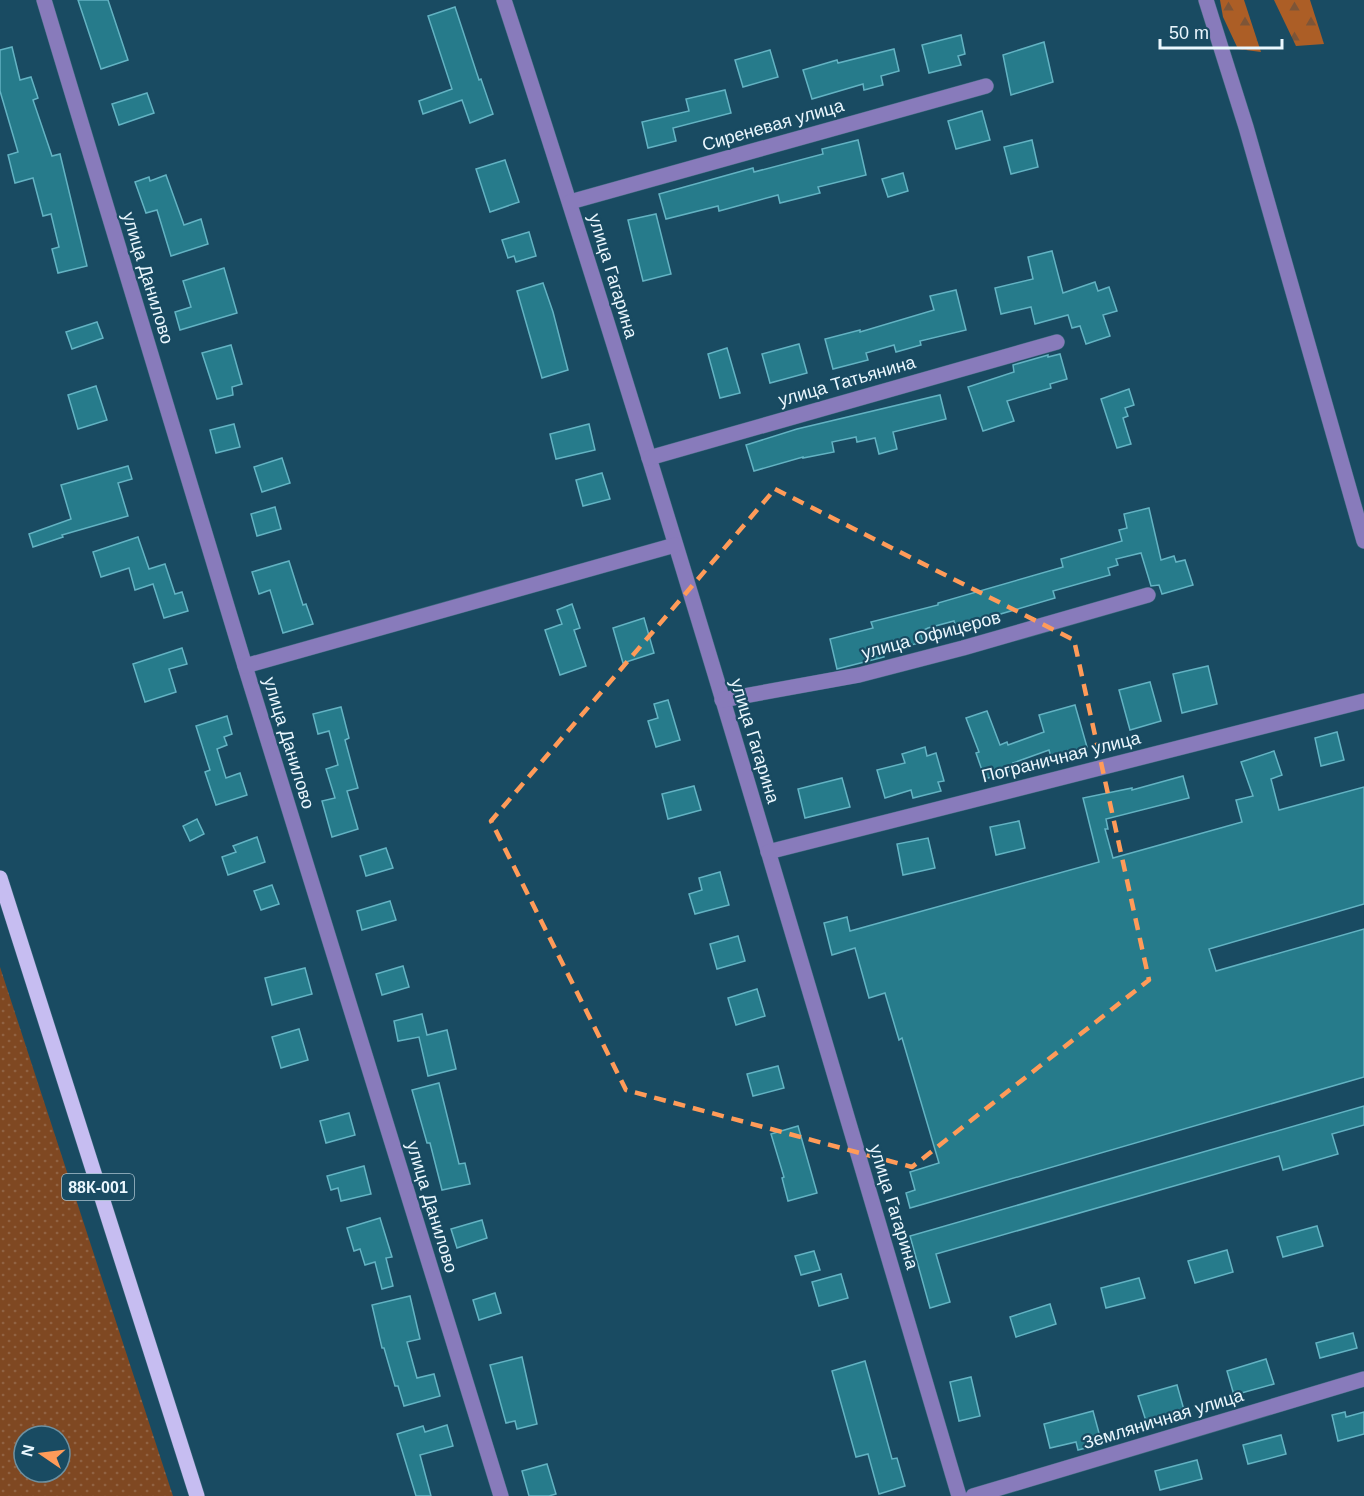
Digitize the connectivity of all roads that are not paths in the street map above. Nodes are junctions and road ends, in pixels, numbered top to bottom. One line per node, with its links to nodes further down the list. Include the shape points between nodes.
1 (44, 0): 11 (street, улица Данилово)
2 (504, 0): 5 (street, улица Гагарина)
3 (1206, 0): 8 (street)
4 (986, 86): 5 (street, Сиреневая улица)
5 (570, 202): 7 (street, улица Гагарина)
6 (1057, 342): 7 (street, улица Татьянина)
7 (649, 458): 9 (street, улица Гагарина)
8 (1364, 541)
9 (675, 545): 11 (street); 12 (street, улица Гагарина)
10 (1148, 595): 12 (street, улица Офицеров, via 859,675)
11 (245, 666): 18 (street, улица Данилово)
12 (722, 700): 14 (street, улица Гагарина)
13 (1364, 701): 14 (street, Пограничная улица)
14 (768, 852): 19 (street, улица Гагарина)
15 (0, 878): 17 (main road, 88К-001)
16 (1364, 1379): 20 (street, Земляничная улица)
17 (197, 1496)
18 (501, 1496)
19 (959, 1496)
20 (973, 1496)

